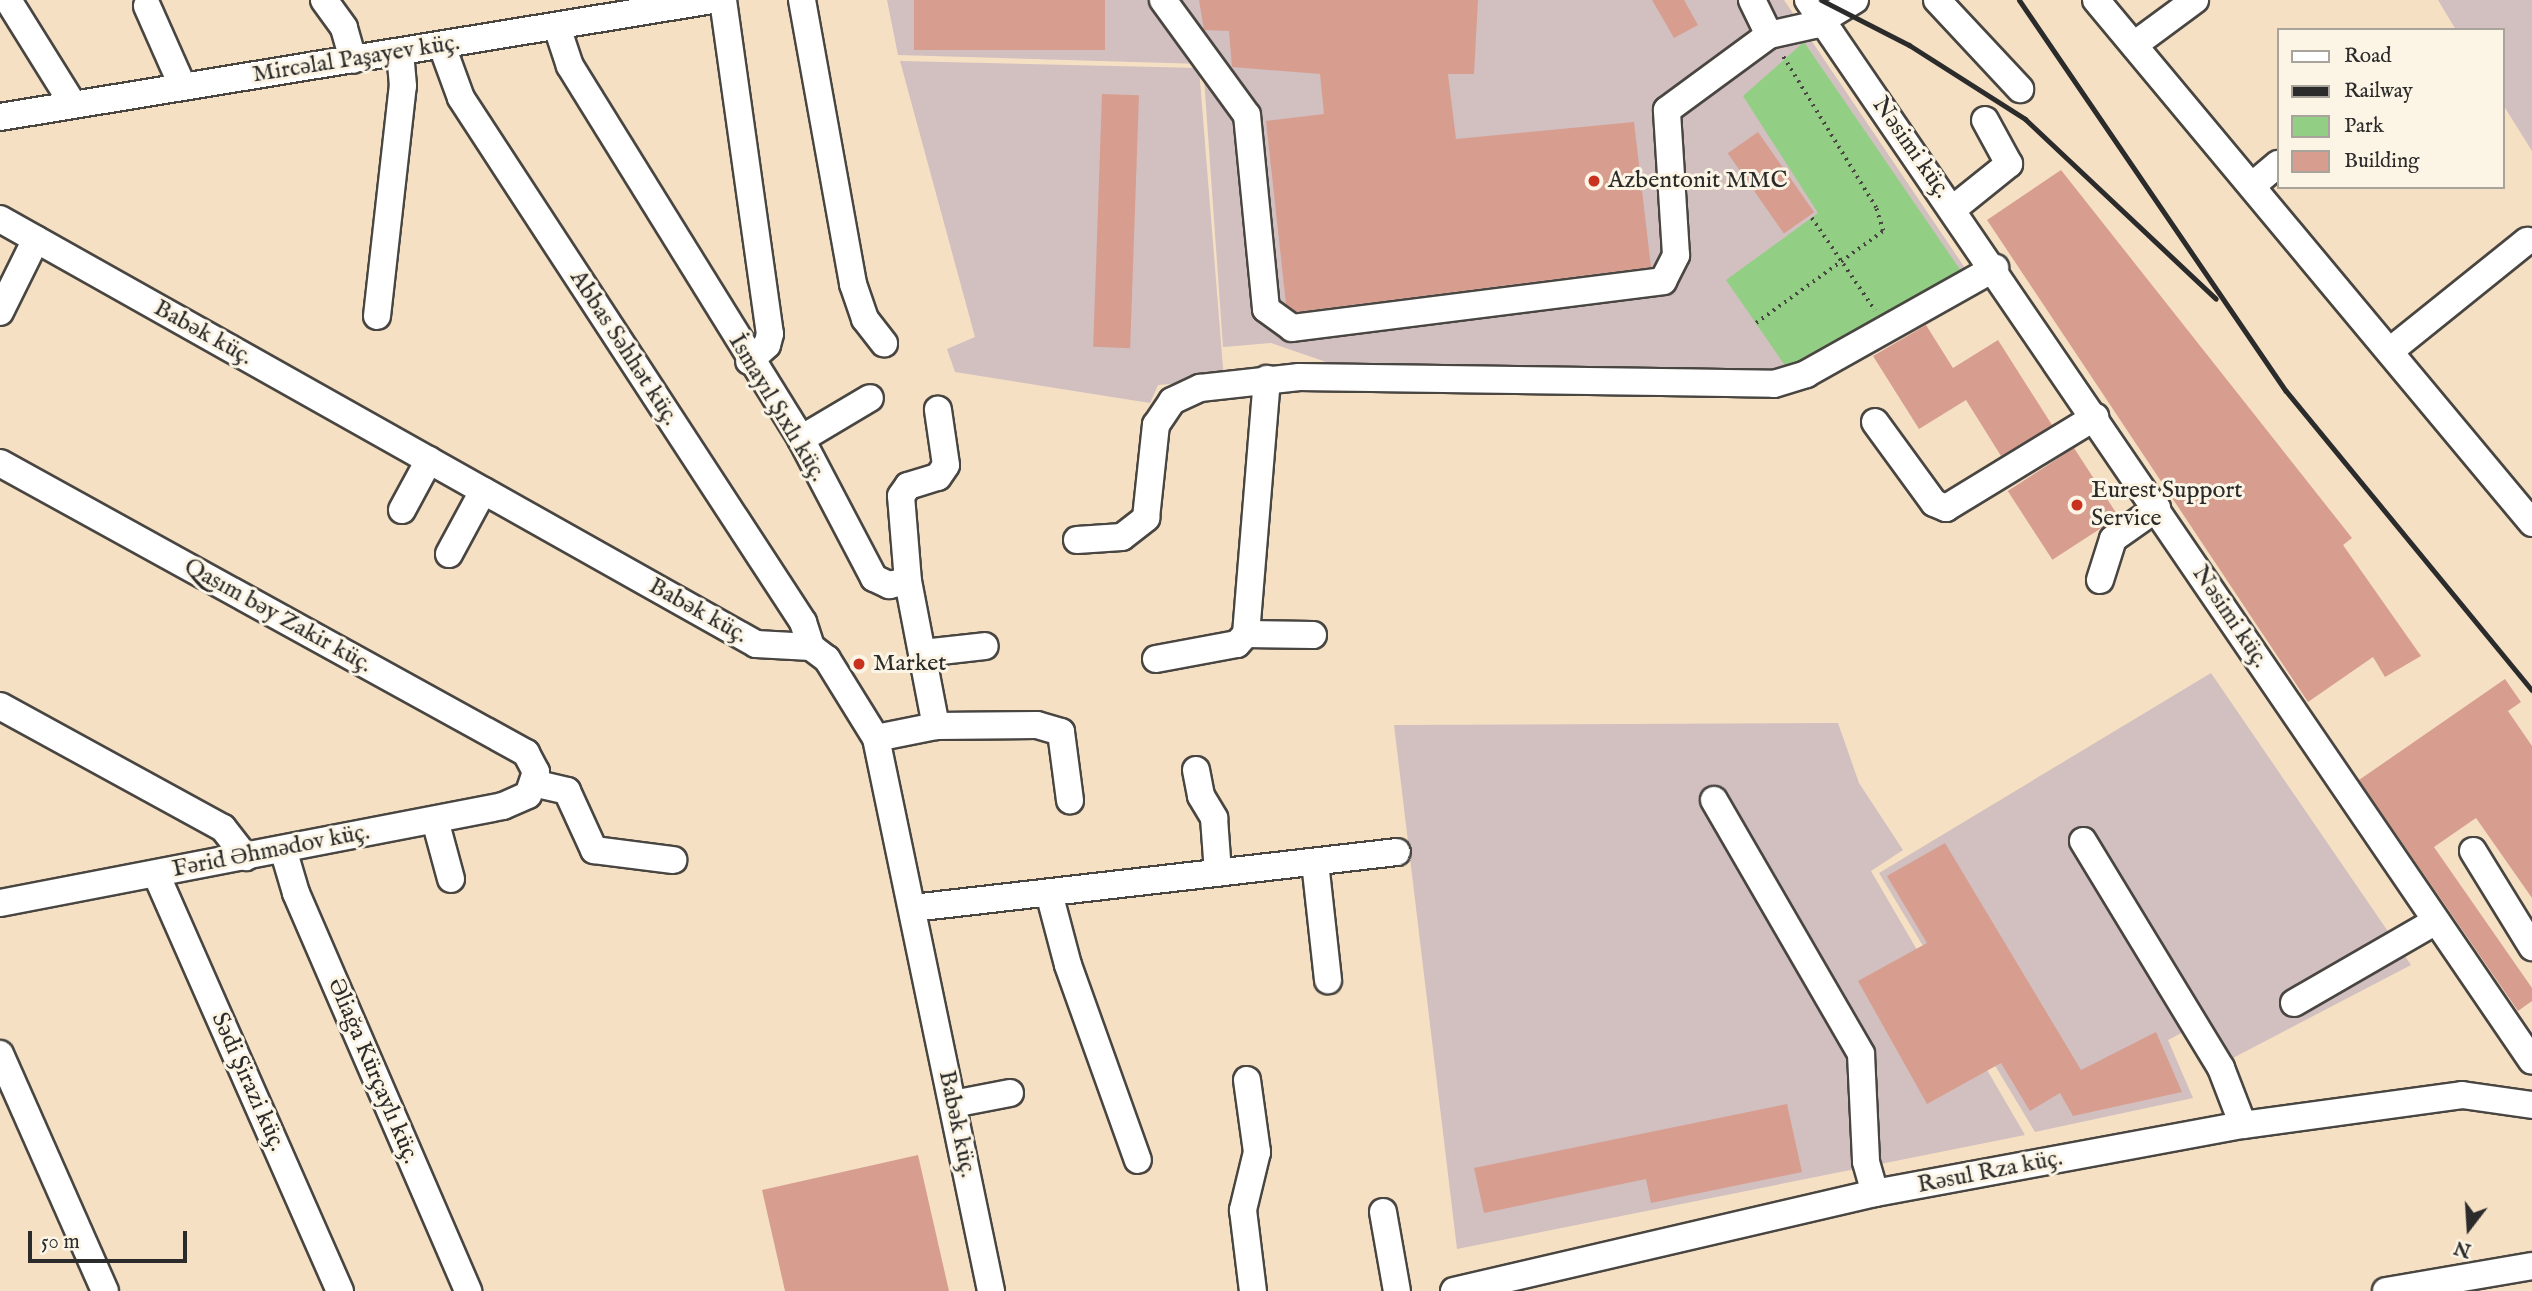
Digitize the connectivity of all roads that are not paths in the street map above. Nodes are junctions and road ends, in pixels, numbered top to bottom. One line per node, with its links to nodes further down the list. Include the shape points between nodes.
1 (8, 0): 22 (street)
2 (324, 0): 19 (street, via 344,28)
3 (712, 0): 14 (street, Mircəlal Paşayev küç.)
4 (723, 0): 36 (street, via 770,334 767,345)
5 (802, 0): 34 (street, via 853,284 865,318)
6 (1163, 0): 15 (street, via 1247,115 1266,309 1292,328 1663,281 1676,255 1667,110)
7 (1752, 0): 15 (street)
8 (1855, 0): 13 (street)
9 (1937, 0): 21 (street)
10 (2096, 0): 16 (street)
11 (2195, 0): 16 (street)
12 (147, 6): 20 (street)
13 (1815, 10): 15 (street); 27 (street, Nəsimi küç.)
14 (557, 27): 17 (street, Mircəlal Paşayev küç.); 36 (street, İsmayıl Şıxlı küç., via 570,66)
15 (1769, 35)
16 (2134, 45): 26 (street)
17 (442, 46): 18 (street, Mircəlal Paşayev küç.); 56 (street, Abbas Səhhət küç., via 461,98 803,621)
18 (400, 53): 19 (street, Mircəlal Paşayev küç.); 33 (street, via 403,86)
19 (353, 60): 20 (street, Mircəlal Paşayev küç.)
20 (182, 85): 22 (street, Mircəlal Paşayev küç.)
21 (2020, 89)
22 (72, 103): 23 (street, Mircəlal Paşayev küç.)
23 (0, 117)
24 (1985, 120): 27 (street, via 2009,164)
25 (2276, 166): 26 (street)
26 (2253, 185): 35 (street)
27 (1953, 209): 31 (street, Nəsimi küç.)
28 (0, 219): 29 (street, Babək küç.)
29 (36, 239): 32 (street); 43 (street, Babək küç.)
30 (2527, 241): 35 (street)
31 (1995, 268): 37 (street, via 1806,374 1774,384); 40 (street, Nəsimi küç.)
32 (0, 312)
33 (377, 316)
34 (884, 343)
35 (2390, 351): 48 (street)
36 (749, 361): 42 (street, İsmayıl Şıxlı küç.)
37 (1267, 379): 49 (street, via 1200,388 1171,401 1156,425 1146,518 1122,537); 53 (street)
38 (870, 398): 42 (street)
39 (938, 410): 52 (street, via 946,465 937,477 908,486 901,496)
40 (2095, 417): 41 (street, via 1946,508 1934,503); 46 (street, Nəsimi küç.)
41 (1875, 422)
42 (801, 439): 52 (street, İsmayıl Şıxlı küç., via 874,578 889,585)
43 (429, 460): 45 (street, Babək küç.); 47 (street)
44 (0, 463): 63 (street, Qasım bəy Zakir küç., via 526,753 536,772)
45 (483, 491): 50 (street); 56 (street, Babək küç., via 756,644)
46 (2157, 508): 51 (street, via 2113,539); 80 (street, Nəsimi küç.)
47 (402, 510)
48 (2531, 517)
49 (1077, 540)
50 (449, 554)
51 (2100, 580)
52 (908, 581): 57 (street)
53 (1246, 634): 54 (street); 58 (street, via 1237,644)
54 (1313, 635)
55 (985, 646): 57 (street)
56 (811, 648): 61 (street, Babək küç., via 827,659)
57 (923, 653): 60 (street)
58 (1156, 659)
59 (0, 706): 71 (street, via 223,828)
60 (936, 726): 61 (street); 64 (street, via 1037,725 1061,732)
61 (877, 738): 79 (street, Babək küç.)
62 (1196, 770): 74 (street, via 1200,796 1214,818)
63 (533, 783): 66 (street, Fərid Əhmədov küç., via 517,802); 72 (street, via 567,791 593,850)
64 (1070, 800)
65 (1714, 800): 92 (street, via 1861,1054 1866,1162)
66 (435, 820): 68 (street, Fərid Əhmədov küç.); 76 (street)
67 (2083, 841): 90 (street, via 2221,1068)
68 (283, 849): 71 (street, Fərid Əhmədov küç.); 97 (street, Əliağa Kürçaylı küç., via 296,893)
69 (2473, 851): 81 (street)
70 (1397, 852): 73 (street)
71 (246, 857): 75 (street, Fərid Əhmədov küç.)
72 (673, 860)
73 (1315, 862): 74 (street); 82 (street)
74 (1218, 873): 77 (street)
75 (156, 874): 78 (street, Fərid Əhmədov küç.); 96 (street, Sədi Şirazi küç.)
76 (451, 879)
77 (1049, 893): 79 (street); 91 (street, via 1068,965)
78 (0, 903)
79 (913, 908): 88 (street, Babək küç.)
80 (2437, 921): 83 (street); 84 (street, Nəsimi küç.)
81 (2532, 947)
82 (1328, 980)
83 (2294, 1003)
84 (2529, 1049)
85 (0, 1054): 95 (street)
86 (1247, 1080): 99 (street, via 1257,1152 1243,1210)
87 (1010, 1093): 88 (street)
88 (953, 1104): 98 (street, Babək küç.)
89 (2532, 1105): 90 (street, Rəsul Rza küç., via 2462,1094)
90 (2243, 1125): 92 (street, Rəsul Rza küç.)
91 (1138, 1160)
92 (1875, 1194): 101 (street, Rəsul Rza küç.)
93 (1383, 1212): 100 (street)
94 (2532, 1266): 102 (street)
95 (105, 1291)
96 (340, 1291)
97 (467, 1291)
98 (991, 1291)
99 (1254, 1291)
100 (1397, 1291)
101 (1454, 1291)
102 (2386, 1291)

